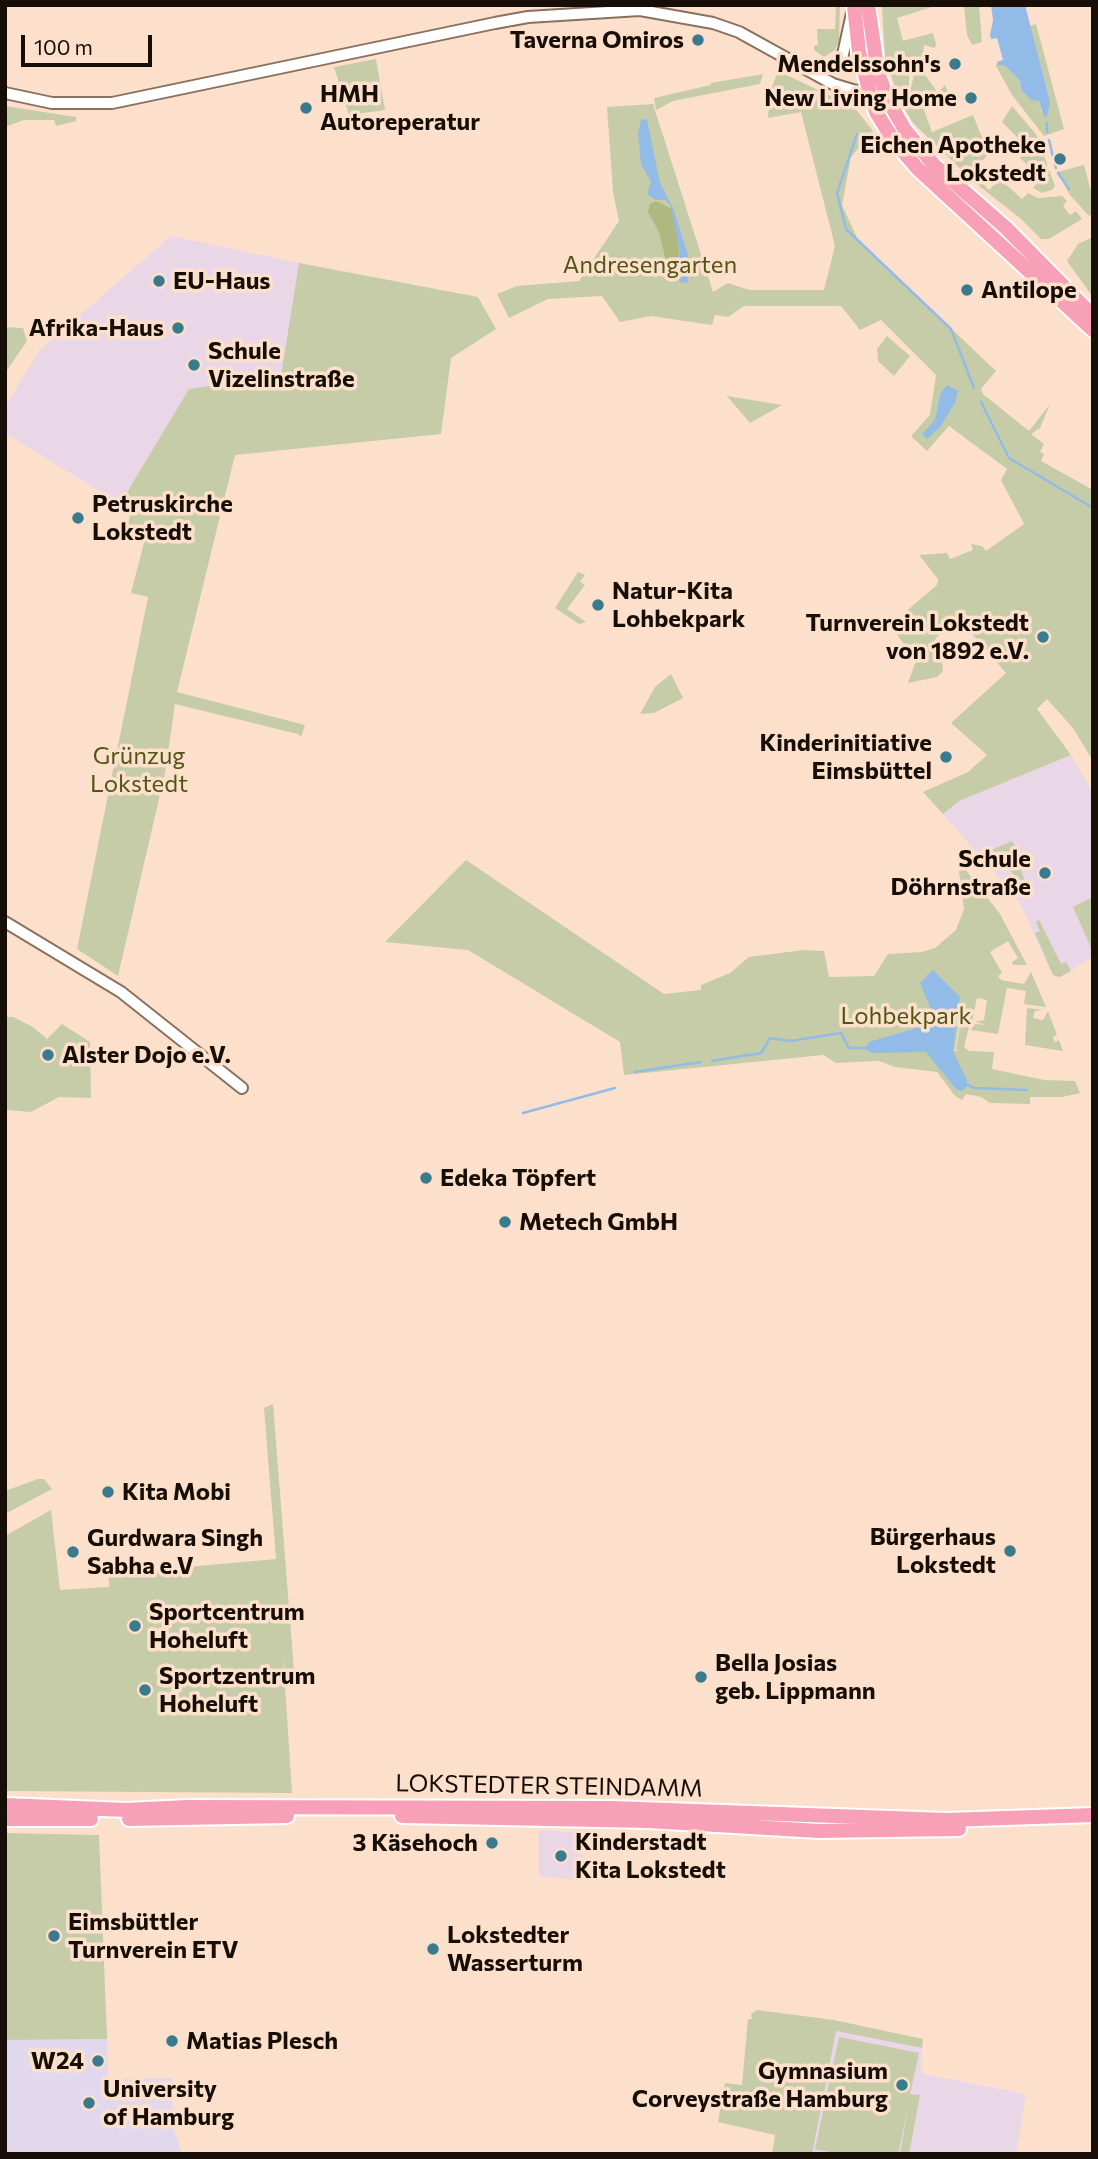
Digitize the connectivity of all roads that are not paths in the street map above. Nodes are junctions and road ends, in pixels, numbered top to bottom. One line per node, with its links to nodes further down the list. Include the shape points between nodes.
1 (853, 5): 3 (street, via 842,59 828,68); 4 (main road, via 859,52)
2 (868, 5): 4 (main road)
3 (800, 68): 4 (street, via 840,86); 5 (street, via 739,32 688,17 640,10 528,17 89,106)
4 (876, 88): 6 (main road, via 934,165 1006,228); 7 (main road, via 883,125 906,156)
5 (5, 93)
6 (1093, 316)
7 (1093, 330)
8 (5, 922): 9 (street, via 121,992)
9 (242, 1088)
10 (5, 1805): 11 (main road, LOKSTEDTER STEINDAMM, via 126,1810 611,1808 947,1820)
11 (1093, 1815)
12 (5, 1819): 13 (main road, LOKSTEDTER STEINDAMM, via 355,1815 644,1821 819,1831)
13 (1093, 1823)

